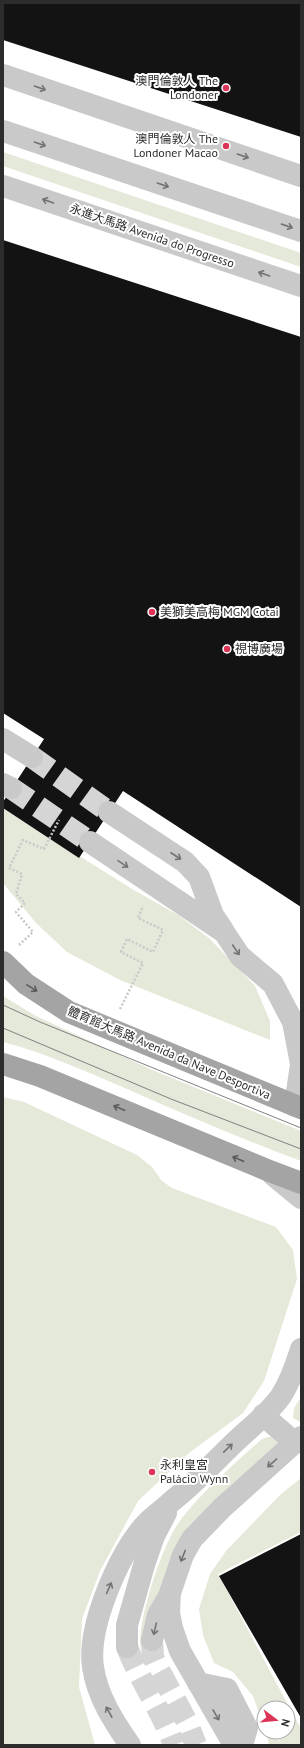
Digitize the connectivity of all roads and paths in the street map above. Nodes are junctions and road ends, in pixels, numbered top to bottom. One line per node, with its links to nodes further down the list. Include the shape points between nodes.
1 (3, 75): 3 (street, one-way to 3)
2 (3, 131): 5 (street, one-way to 5)
3 (301, 176)
4 (3, 186): 6 (street, 永進大馬路 Avenida do Progresso, one-way to 4)
5 (301, 231)
6 (301, 286)
7 (6, 742): 8 (street)
8 (32, 757)
9 (109, 812): 13 (street, one-way to 13, via 185,862 199,877 213,915)
10 (59, 820): 14 (path, via 44,849 23,840 9,868 22,874 16,894 25,903 16,912 33,932 19,944)
11 (90, 842): 12 (street, one-way to 12)
12 (154, 884): 13 (street); 15 (path, via 138,918 163,930 153,952 127,939 121,952 143,963)
13 (224, 932): 16 (street, one-way to 16, via 240,956 272,984 293,1022)
14 (5, 965): 15 (main road, 體育館大馬路 Avenida da Nave Desportiva, one-way to 15, via 26,984 70,1012)
15 (111, 1029): 18 (main road, 體育館大馬路 Avenida da Nave Desportiva)
16 (300, 1048): 18 (street)
17 (3, 1064): 19 (main road, one-way to 17, via 40,1076)
18 (298, 1107)
19 (267, 1170): 20 (main road); 21 (street)
20 (301, 1182)
21 (301, 1198)
22 (301, 1349): 23 (street, via 280,1397)
23 (263, 1415): 24 (street); 25 (street, one-way to 23)
24 (298, 1440): 26 (street, one-way to 26, via 216,1513 192,1539 183,1555)
25 (173, 1501): 28 (street, via 154,1536 144,1565 128,1626); 30 (street, one-way to 25, via 112,1717 97,1683 93,1665 95,1635 104,1599 128,1548 143,1526)
26 (170, 1594): 27 (street, one-way to 27, via 158,1615); 29 (street, via 169,1613 172,1628 180,1651)
27 (152, 1640)
28 (128, 1647)
29 (198, 1683): 31 (street, one-way to 31); 32 (street, via 227,1689 246,1728)
30 (130, 1745)
31 (234, 1745)
32 (242, 1745)

